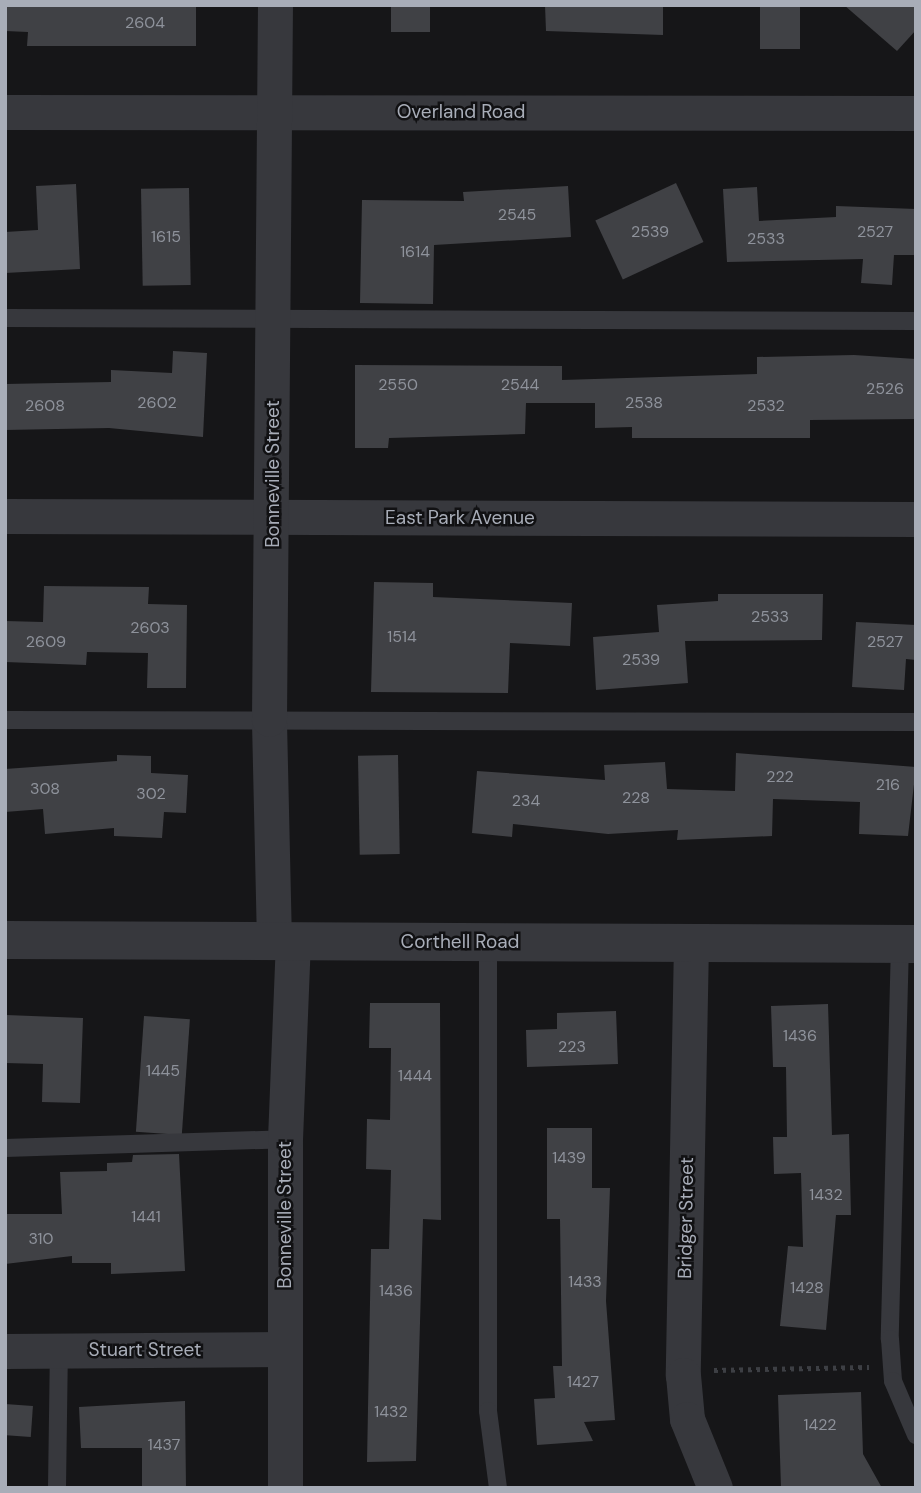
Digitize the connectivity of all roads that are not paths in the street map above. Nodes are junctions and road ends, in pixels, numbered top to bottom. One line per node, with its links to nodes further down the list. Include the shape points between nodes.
1 (275, 5): 3 (street, Bonneville Street)
2 (5, 112): 3 (street, Overland Road)
3 (275, 112): 4 (street, Overland Road); 6 (street, Bonneville Street)
4 (916, 113)
5 (5, 318): 6 (lane)
6 (274, 320): 7 (lane); 9 (street, Bonneville Street)
7 (916, 321)
8 (5, 516): 9 (street, East Park Avenue)
9 (274, 518): 10 (street, East Park Avenue); 11 (street, Bonneville Street)
10 (916, 519)
11 (269, 719): 12 (lane); 13 (lane); 15 (street, Bonneville Street)
12 (5, 720)
13 (916, 722)
14 (5, 940): 15 (street, Corthell Road)
15 (284, 942): 16 (street, Corthell Road); 19 (street, Bonneville Street)
16 (488, 942): 17 (street, Corthell Road); 27 (lane, via 488,1410)
17 (691, 943): 18 (street, Corthell Road); 28 (street, Bridger Street, via 683,1370 687,1419)
18 (908, 944): 24 (lane, via 891,1366)
19 (285, 1139): 20 (lane); 21 (street, Bonneville Street)
20 (5, 1148)
21 (284, 1349): 22 (street, Stuart Street); 26 (street, Bonneville Street)
22 (59, 1350): 23 (street, Stuart Street); 25 (lane)
23 (5, 1351)
24 (916, 1435)
25 (57, 1488)
26 (285, 1488)
27 (498, 1488)
28 (715, 1488)

